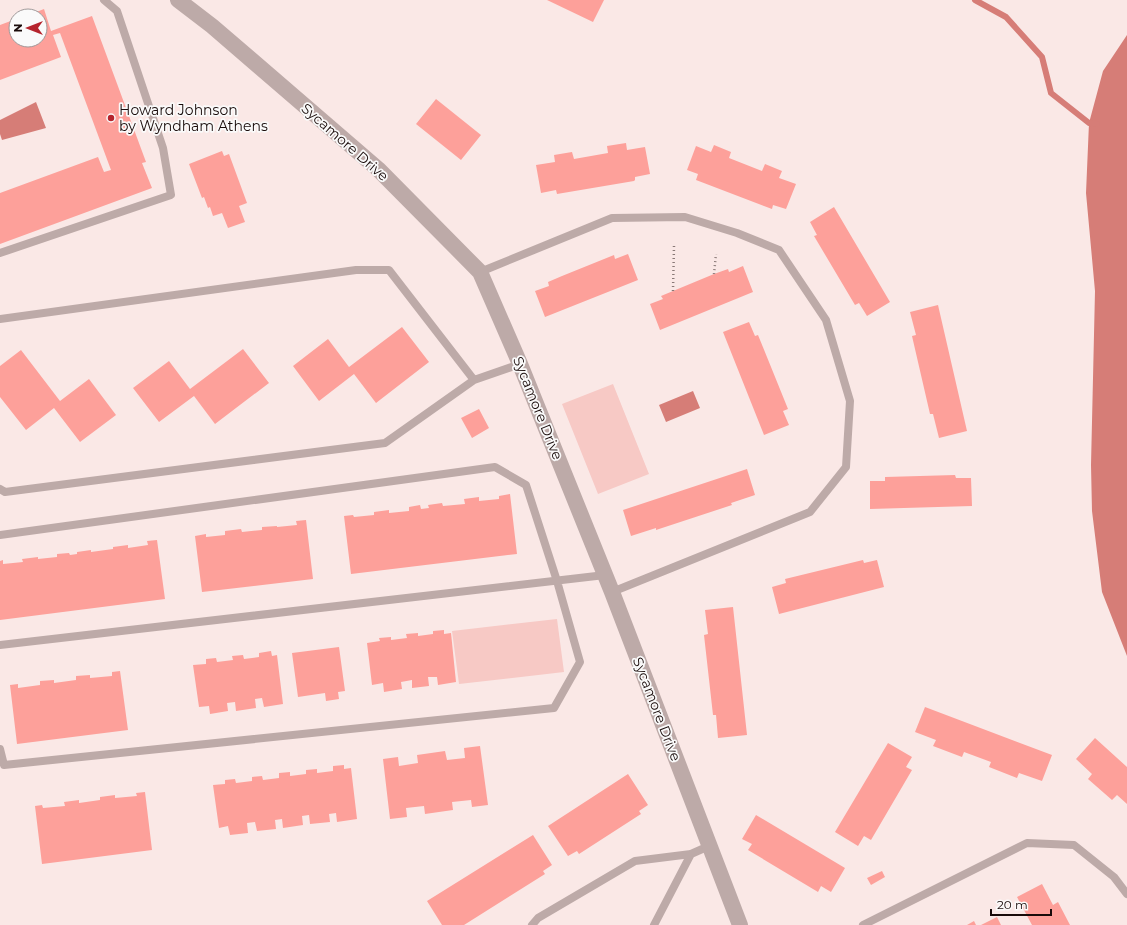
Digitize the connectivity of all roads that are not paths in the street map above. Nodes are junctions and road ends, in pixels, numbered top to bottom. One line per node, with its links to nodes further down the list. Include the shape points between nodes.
1 (104, 0): 3 (lane, via 117,11 120,18 163,148 171,195)
2 (178, 0): 4 (street, Sycamore Drive, via 212,26 378,169)
3 (0, 253)
4 (480, 272): 6 (street, Sycamore Drive); 12 (lane, via 612,218 685,217 737,233 779,250 826,320 850,401 846,467 810,512)
5 (0, 319): 7 (lane, via 356,270 389,270)
6 (520, 364): 7 (lane); 10 (street, Sycamore Drive)
7 (474, 380): 8 (lane, via 385,443 5,492)
8 (0, 489)
9 (0, 535): 11 (lane, via 495,468 526,485)
10 (605, 575): 11 (lane); 12 (street, Sycamore Drive)
11 (557, 581): 13 (lane); 14 (lane, via 580,662 554,708 4,765)
12 (612, 592): 15 (street, Sycamore Drive)
13 (0, 645)
14 (0, 749)
15 (709, 846): 16 (lane); 20 (street, Sycamore Drive)
16 (691, 854): 18 (lane, via 635,861 538,918); 19 (lane)
17 (1127, 894): 21 (lane, via 1114,877 1074,845 1027,843)
18 (532, 925)
19 (654, 925)
20 (740, 925)
21 (863, 925)

